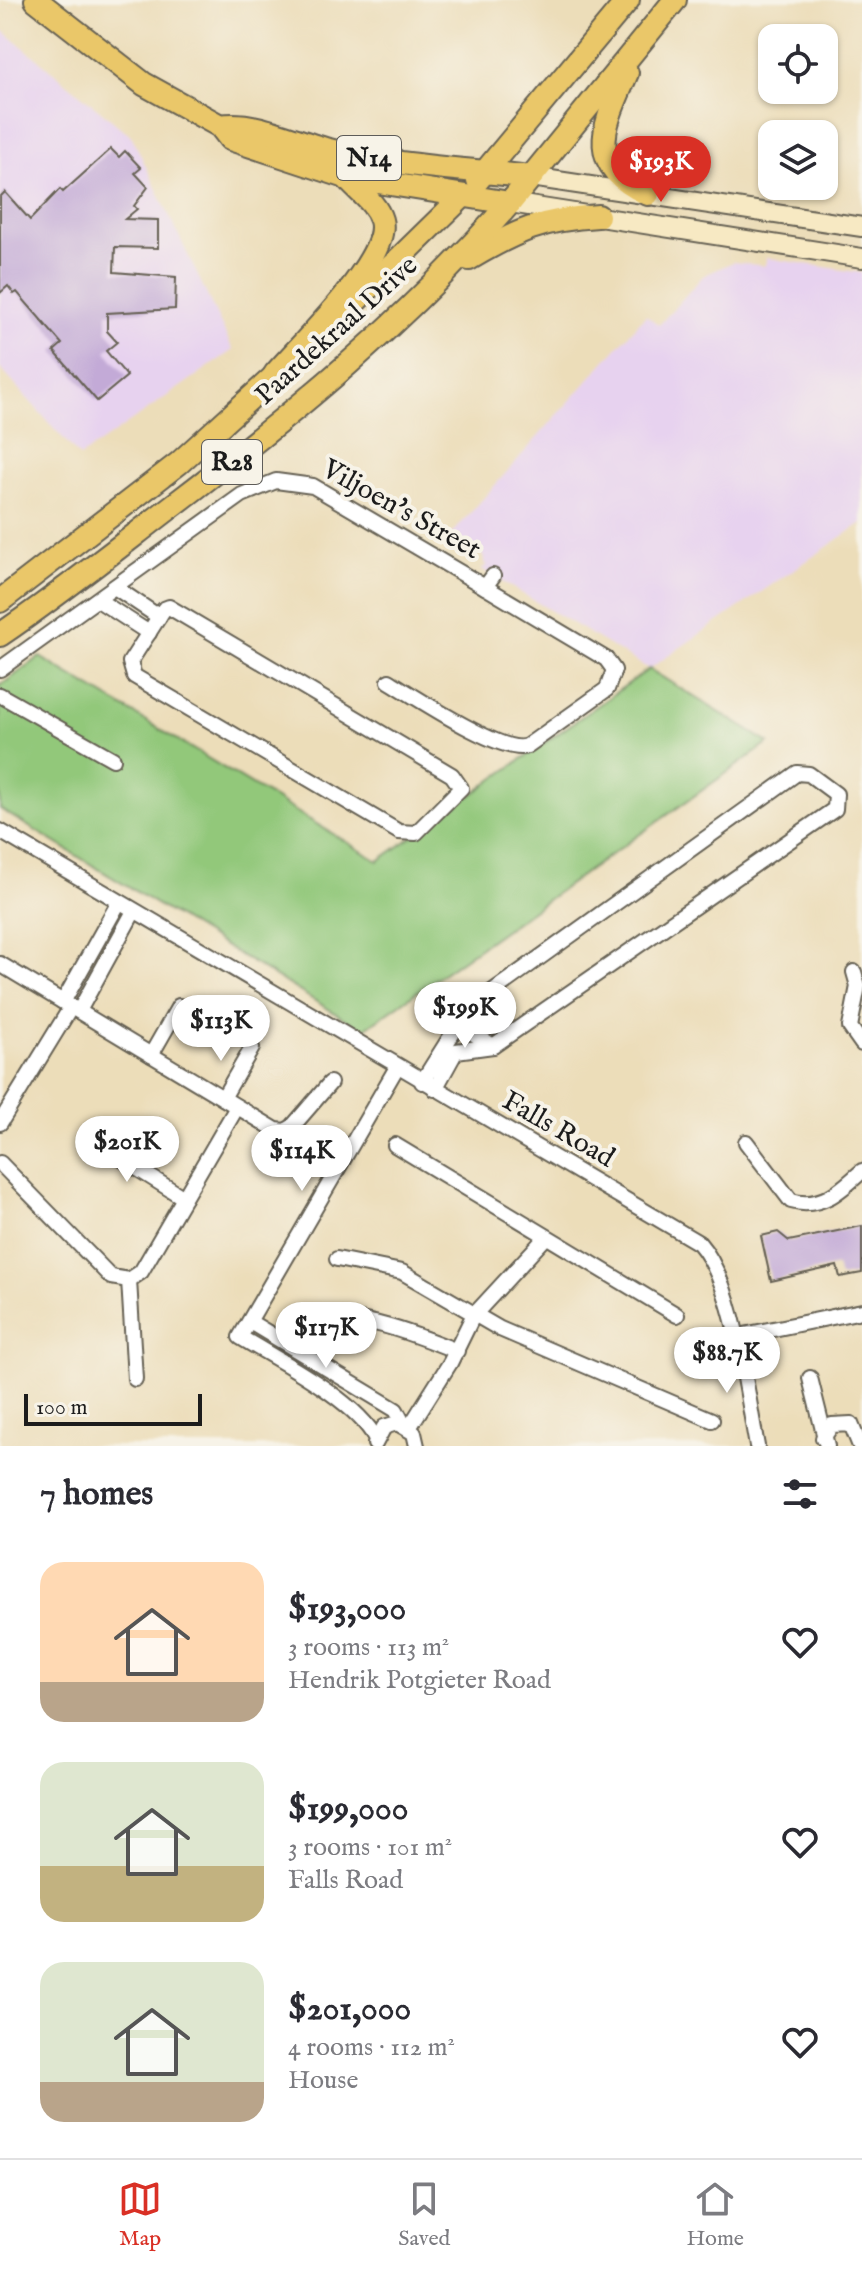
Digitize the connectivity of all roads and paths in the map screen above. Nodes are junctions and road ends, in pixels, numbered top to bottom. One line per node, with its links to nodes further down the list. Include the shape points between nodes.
1 (36, 0): 5 (main road, N14, via 134,78)
2 (628, 0): 6 (main road, Paardekraal Drive)
3 (675, 0): 4 (main road, Paardekraal Drive)
4 (638, 46): 8 (main road, Paardekraal Drive); 9 (main road, via 607,121 603,145 620,177)
5 (220, 126): 6 (main road, N14, via 238,123 321,148); 7 (main road, N14, via 230,139)
6 (486, 172): 8 (main road, N14); 10 (main road, Paardekraal Drive)
7 (346, 177): 10 (main road, N14); 16 (main road, via 381,220 380,248)
8 (531, 177): 9 (main road); 11 (main road, Paardekraal Drive)
9 (648, 194): 13 (main road)
10 (461, 198): 11 (main road, N14); 16 (main road, Paardekraal Drive / R28)
11 (510, 203): 12 (main road); 15 (main road, Paardekraal Drive / R28)
12 (598, 216): 14 (main road); 15 (main road, via 532,225)
13 (862, 227)
14 (862, 258)
15 (446, 273): 22 (main road, Paardekraal Drive / R28, via 387,333 249,449)
16 (275, 374): 19 (main road, Paardekraal Drive / R28, via 179,463)
17 (116, 588): 18 (street, Viljoen's Street); 20 (street); 24 (street, Viljoen's Street, via 242,495 267,484 295,481 489,582 612,664 614,676 607,689 527,746 514,749)
18 (98, 600): 21 (street); 23 (street, Viljoen's Street)
19 (0, 601)
20 (159, 617): 21 (street); 21 (street, via 164,609 175,609 452,775 461,788 416,833 399,832 134,676 130,662)
21 (149, 633)
22 (0, 635)
23 (0, 669)
24 (389, 681)
25 (0, 695): 26 (street)
26 (113, 759)
27 (0, 831): 28 (street, Falls Road)
28 (119, 902): 29 (street, Falls Road); 30 (street)
29 (134, 911): 31 (street); 42 (street, Falls Road)
30 (89, 954): 31 (street); 35 (street)
31 (104, 963): 35 (street, via 103,973)
32 (0, 964): 35 (street)
33 (854, 972): 37 (street, via 858,986 850,1027)
34 (179, 1006): 40 (street)
35 (71, 1007): 40 (street); 47 (street)
36 (457, 1023): 38 (street); 38 (street, via 468,1009 797,773 809,774 836,794 835,809); 41 (street)
37 (862, 1044)
38 (493, 1046): 41 (street, via 459,1050)
39 (252, 1048): 45 (street)
40 (151, 1055): 45 (street)
41 (441, 1062): 44 (street)
42 (397, 1067): 44 (street, Falls Road); 61 (street)
43 (330, 1083): 46 (street, via 285,1131)
44 (428, 1086): 62 (street, Falls Road, via 699,1243 717,1269)
45 (223, 1098): 46 (street)
46 (237, 1107): 53 (street)
47 (0, 1123)
48 (90, 1139): 53 (street)
49 (746, 1142): 52 (street, via 791,1201 822,1201)
50 (395, 1145): 54 (street)
51 (0, 1163): 56 (street, via 111,1277)
52 (862, 1171)
53 (184, 1198): 56 (street, via 141,1272)
54 (546, 1237): 58 (street); 59 (street)
55 (337, 1259): 59 (street, via 402,1272)
56 (129, 1280): 65 (street)
57 (862, 1311): 62 (street)
58 (677, 1315)
59 (473, 1316): 63 (street); 66 (street)
60 (302, 1320): 63 (street, via 358,1318)
61 (250, 1322): 67 (street, via 396,1410); 68 (street, via 240,1337 342,1403 366,1423)
62 (734, 1337): 71 (street, Falls Road)
63 (457, 1351): 67 (street)
64 (810, 1378): 69 (street)
65 (135, 1379)
66 (712, 1420)
67 (406, 1426): 68 (street, via 384,1427); 70 (street)
68 (376, 1442)
69 (825, 1442): 72 (street, via 832,1425 843,1422 851,1424)
70 (417, 1446)
71 (757, 1446)
72 (860, 1446)

